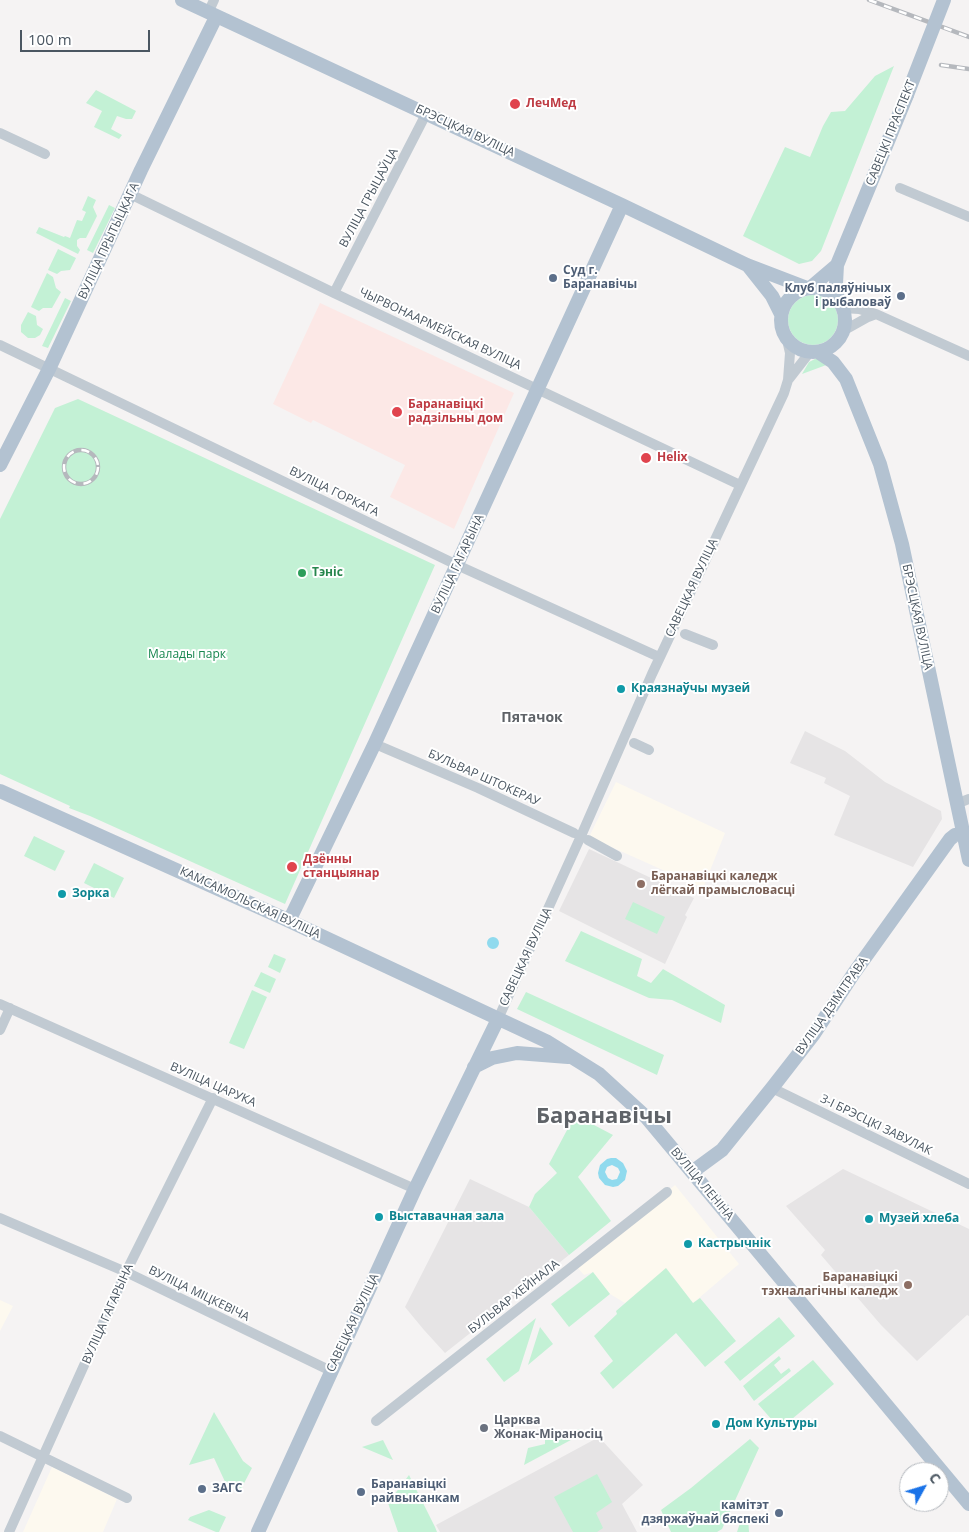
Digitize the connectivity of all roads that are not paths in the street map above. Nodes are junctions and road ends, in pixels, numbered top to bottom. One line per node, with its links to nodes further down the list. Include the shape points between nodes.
1 (182, 0): 3 (main road, БРЭСЦКАЯ ВУЛІЦА)
2 (944, 0): 12 (main road, САВЕЦКІ ПРАСПЕКТ, bridge)
3 (212, 10): 4 (main road, БРЭСЦКАЯ ВУЛІЦА); 8 (main road, ВУЛІЦА ПРЫТЫЦКАГА)
4 (426, 114): 9 (main road, БРЭСЦКАЯ ВУЛІЦА); 14 (street, ВУЛІЦА ГРЫЦАЎЦА)
5 (0, 133): 6 (street)
6 (46, 154)
7 (900, 188): 10 (street)
8 (130, 194): 14 (street, ЧЫРВОНААРМЕЙСКАЯ ВУЛІЦА); 23 (main road, ВУЛІЦА ПРЫТЫЦКАГА)
9 (622, 205): 11 (main road, БРЭСЦКАЯ ВУЛІЦА); 26 (main road, ВУЛІЦА ГАГАРЫНА)
10 (969, 217)
11 (746, 265): 13 (main road, БРЭСЦКАЯ ВУЛІЦА); 16 (main road, БРЭСЦКАЯ ВУЛІЦА, via 762,282)
12 (837, 265): 13 (main road, САВЕЦКІ ПРАСПЕКТ); 15 (main road, САВЕЦКІ ПРАСПЕКТ)
13 (809, 288): 15 (main road, via 826,290); 16 (main road, via 790,297)
14 (334, 293): 26 (street, ЧЫРВОНААРМЕЙСКАЯ ВУЛІЦА)
15 (840, 304): 17 (street); 18 (main road, via 845,320)
16 (781, 314): 19 (main road, via 780,323)
17 (876, 314): 18 (street); 22 (street)
18 (841, 335): 21 (main road, via 826,349); 24 (main road, БРЭСЦКАЯ ВУЛІЦА)
19 (787, 340): 21 (main road, via 798,348); 25 (street, САВЕЦКАЯ ВУЛІЦА, via 790,353)
20 (0, 345): 23 (street, ВУЛІЦА ГОРКАГА)
21 (814, 352): 24 (main road, БРЭСЦКАЯ ВУЛІЦА, via 833,362); 25 (street, САВЕЦКАЯ ВУЛІЦА)
22 (969, 356)
23 (49, 369): 27 (main road, ВУЛІЦА ПРЫТЫЦКАГА); 29 (street, ВУЛІЦА ГОРКАГА)
24 (846, 379): 37 (main road, БРЭСЦКАЯ ВУЛІЦА, via 880,464 902,544)
25 (788, 380): 28 (street, САВЕЦКАЯ ВУЛІЦА)
26 (538, 390): 28 (street, ЧЫРВОНААРМЕЙСКАЯ ВУЛІЦА); 29 (main road, ВУЛІЦА ГАГАРЫНА)
27 (0, 465)
28 (740, 485): 32 (street, САВЕЦКАЯ ВУЛІЦА)
29 (457, 565): 32 (street, ВУЛІЦА ГОРКАГА); 43 (main road, ВУЛІЦА ГАГАРЫНА)
30 (685, 634): 31 (street)
31 (713, 645)
32 (659, 658): 45 (street, САВЕЦКАЯ ВУЛІЦА)
33 (634, 743): 35 (street)
34 (382, 747): 38 (street, БУЛЬВАР ШТОКЕРАУ)
35 (649, 750)
36 (0, 791): 43 (main road, КАМСАМОЛЬСКАЯ ВУЛІЦА)
37 (962, 801): 39 (main road, БРЭСЦКАЯ ВУЛІЦА)
38 (574, 833)
39 (963, 834): 42 (main road, БРЭСЦКАЯ ВУЛІЦА); 49 (main road, ВУЛІЦА ДЗІМІТРАВА, via 950,839 814,1034)
40 (588, 840): 41 (street)
41 (617, 856)
42 (969, 860)
43 (289, 921): 45 (main road, КАМСАМОЛЬСКАЯ ВУЛІЦА)
44 (5, 1006): 46 (street); 50 (street, ВУЛІЦА ЦАРУКА)
45 (498, 1019): 47 (main road, ВУЛІЦА ЛЕНІНА); 48 (main road, САВЕЦКАЯ ВУЛІЦА)
46 (0, 1030)
47 (575, 1058): 48 (main road, via 517,1052 492,1058); 51 (main road, ВУЛІЦА ЛЕНІНА, via 599,1074 646,1117)
48 (474, 1067): 53 (main road, САВЕЦКАЯ ВУЛІЦА)
49 (772, 1088): 51 (main road, ВУЛІЦА ДЗІМІТРАВА, via 722,1150); 52 (street, 3-І БРЭСЦКІ ЗАВУЛАК)
50 (213, 1098): 53 (street, ВУЛІЦА ЦАРУКА); 56 (street, ВУЛІЦА ГАГАРЫНА)
51 (692, 1172): 62 (main road, ВУЛІЦА ЛЕНІНА)
52 (969, 1184)
53 (415, 1189): 57 (main road, САВЕЦКАЯ ВУЛІЦА)
54 (667, 1192): 58 (street, БУЛЬВАР ХЕЙНАЛА)
55 (0, 1218): 56 (street, ВУЛІЦА МІЦКЕВІЧА)
56 (126, 1272): 57 (street, ВУЛІЦА МІЦКЕВІЧА); 60 (street, ВУЛІЦА ГАГАРЫНА)
57 (331, 1371): 64 (main road, САВЕЦКАЯ ВУЛІЦА)
58 (376, 1421)
59 (0, 1436): 60 (street)
60 (43, 1457): 61 (street); 63 (street, ВУЛІЦА ГАГАРЫНА)
61 (127, 1498)
62 (969, 1504)
63 (9, 1532)
64 (258, 1532)

